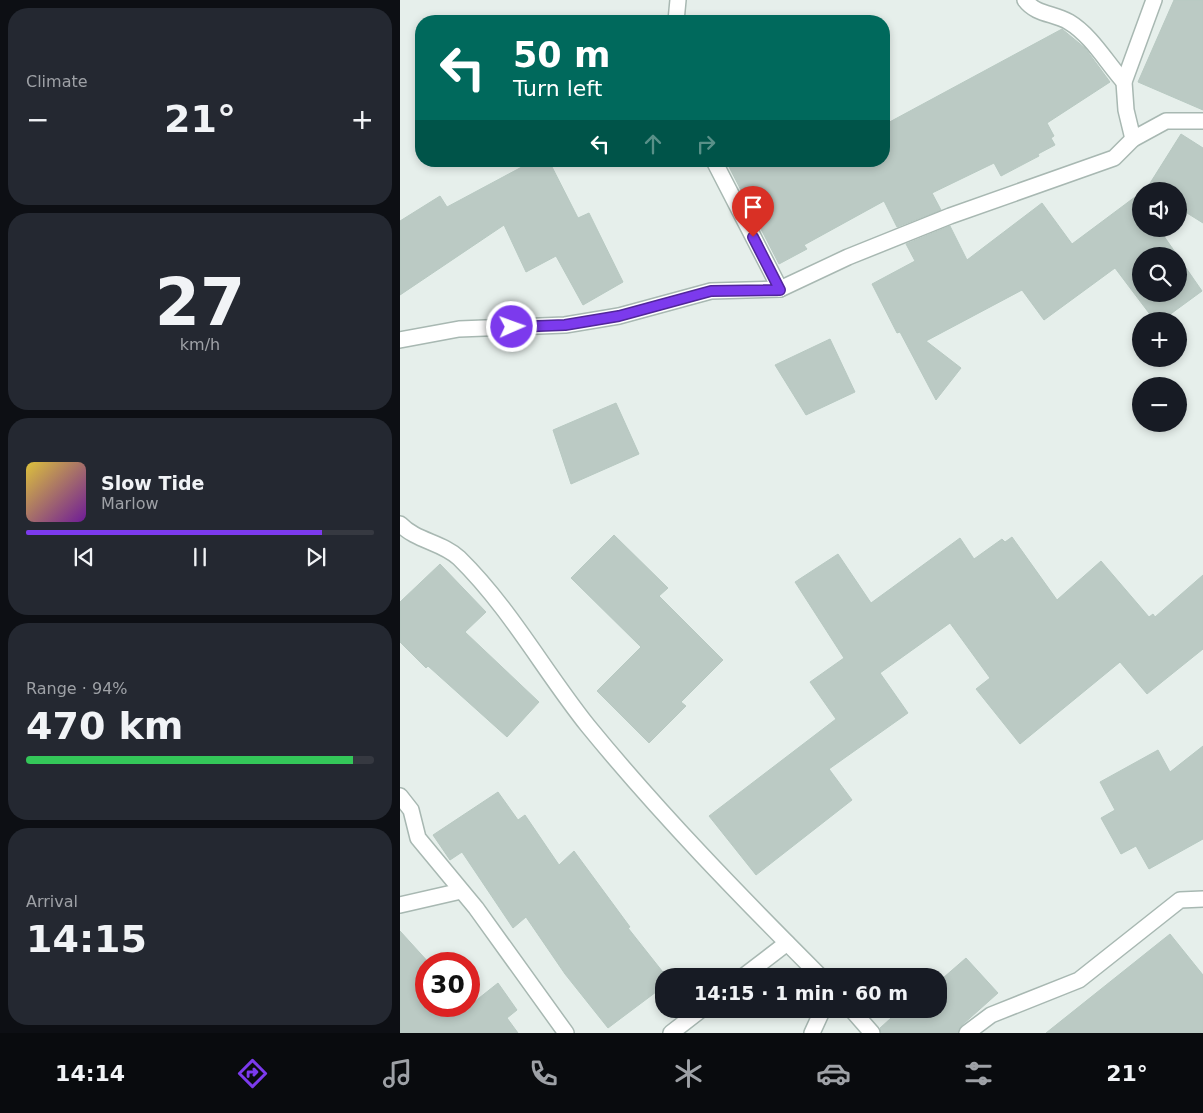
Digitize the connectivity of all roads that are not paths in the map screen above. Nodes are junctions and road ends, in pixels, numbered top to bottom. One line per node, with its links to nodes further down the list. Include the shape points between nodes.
1 (678, 0): 4 (street)
2 (1024, 0): 5 (street, via 1041,13 1068,21 1082,31)
3 (1154, 0): 5 (street)
4 (677, 15)
5 (1124, 82): 7 (street, via 1126,110)
6 (1203, 121): 7 (street, via 1166,121)
7 (1134, 139): 9 (street, via 1114,158 950,216 848,257)
8 (717, 167): 9 (street)
9 (780, 290): 10 (street, via 711,291 619,316 565,325 459,329)
10 (400, 340)
11 (400, 524): 16 (street, via 407,532 442,546 457,557 498,601 588,725 722,879)
12 (400, 796): 13 (street, via 411,810 418,838)
13 (461, 891): 15 (street); 22 (street)
14 (1203, 899): 26 (street, via 1180,900 1080,980 991,1015)
15 (400, 905)
16 (787, 944): 17 (street); 18 (street)
17 (755, 968)
18 (812, 968)
19 (690, 1018): 23 (street)
20 (820, 1018): 24 (street)
21 (859, 1018): 25 (street)
22 (566, 1033)
23 (670, 1033)
24 (812, 1033)
25 (872, 1033)
26 (967, 1033)

